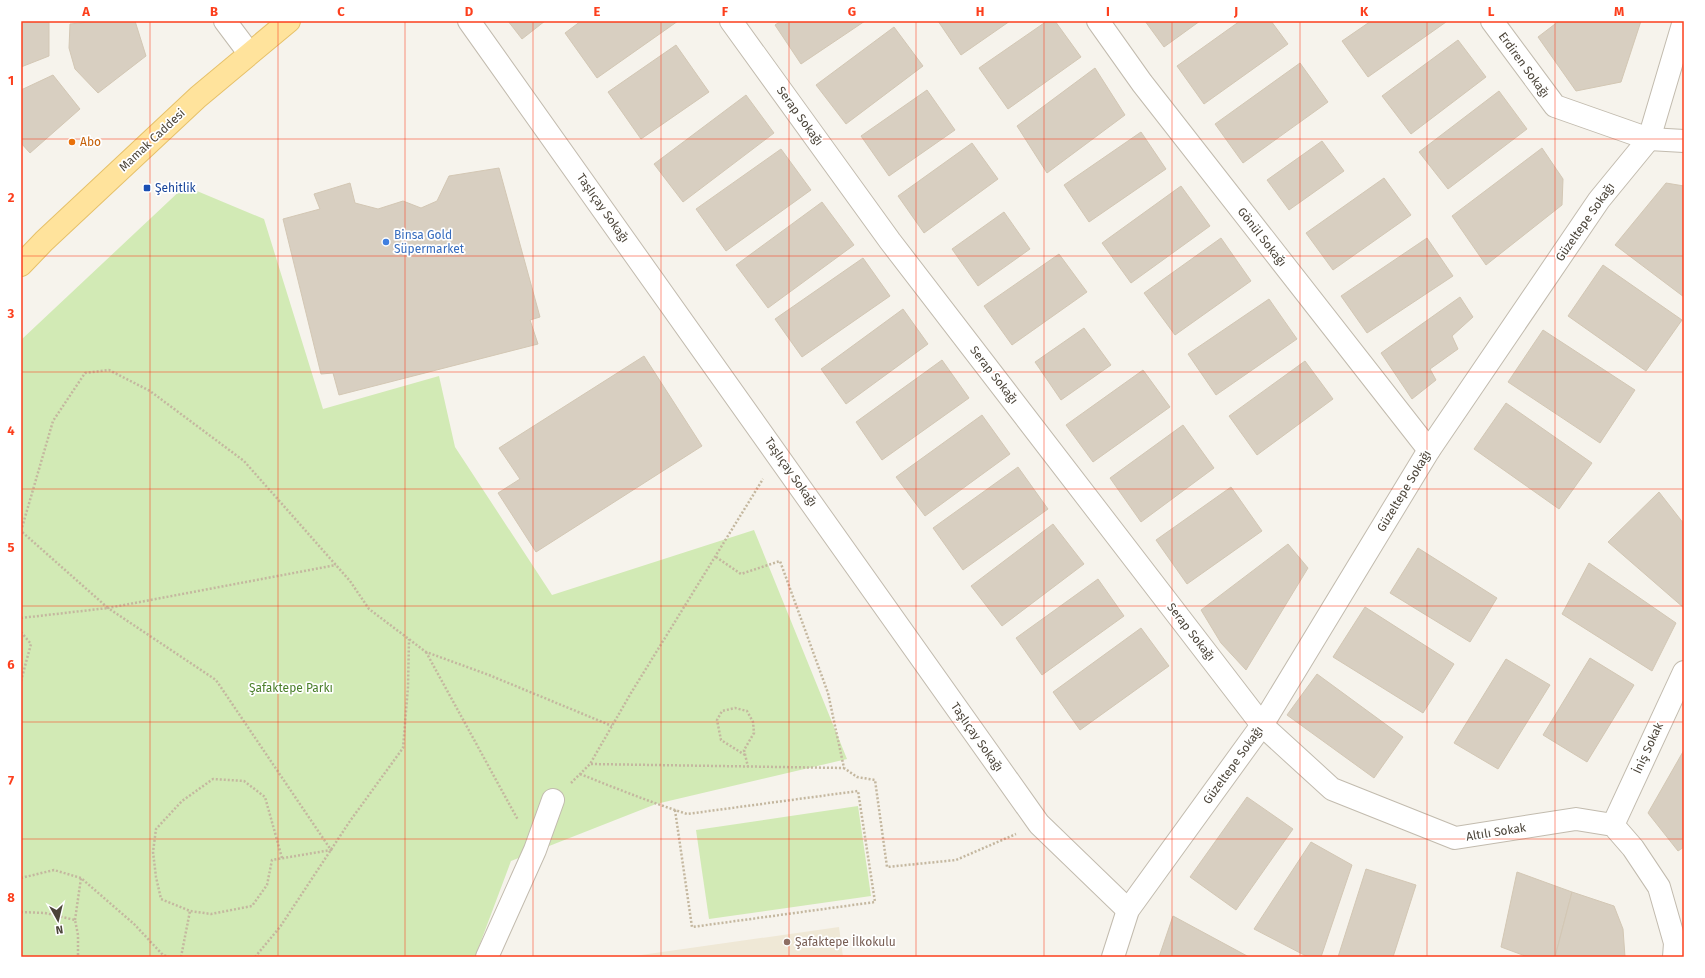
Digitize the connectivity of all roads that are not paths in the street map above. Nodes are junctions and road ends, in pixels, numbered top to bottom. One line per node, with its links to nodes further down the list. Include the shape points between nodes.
1 (225, 21): 8 (street)
2 (289, 21): 8 (main road, Mamak Caddesi)
3 (470, 21): 17 (street, Taşlıçay Sokağı, via 1039,824)
4 (731, 21): 14 (street, Serap Sokağı, via 890,241)
5 (1098, 21): 12 (street, Gönül Sokağı, via 1142,83)
6 (1492, 21): 9 (street, Erdiren Sokağı, via 1555,106)
7 (1684, 21): 9 (street, Güzeltepe Sokağı)
8 (249, 53): 11 (main road, Mamak Caddesi, via 198,97)
9 (1649, 139): 10 (street, Erdiren Sokağı); 12 (street, Güzeltepe Sokağı, via 1600,200)
10 (1684, 142)
11 (21, 265)
12 (1429, 450): 14 (street, Güzeltepe Sokağı)
13 (1684, 672): 16 (street, İniş Sokak)
14 (1262, 725): 16 (street, Altılı Sokak, via 1332,788 1455,838 1576,819); 17 (street, Güzeltepe Sokağı)
15 (553, 800): 18 (street, via 535,850)
16 (1613, 825): 20 (street, via 1633,848 1659,887 1675,943)
17 (1128, 910): 19 (street, Güzeltepe Sokağı)
18 (487, 957)
19 (1113, 957)
20 (1674, 957)

